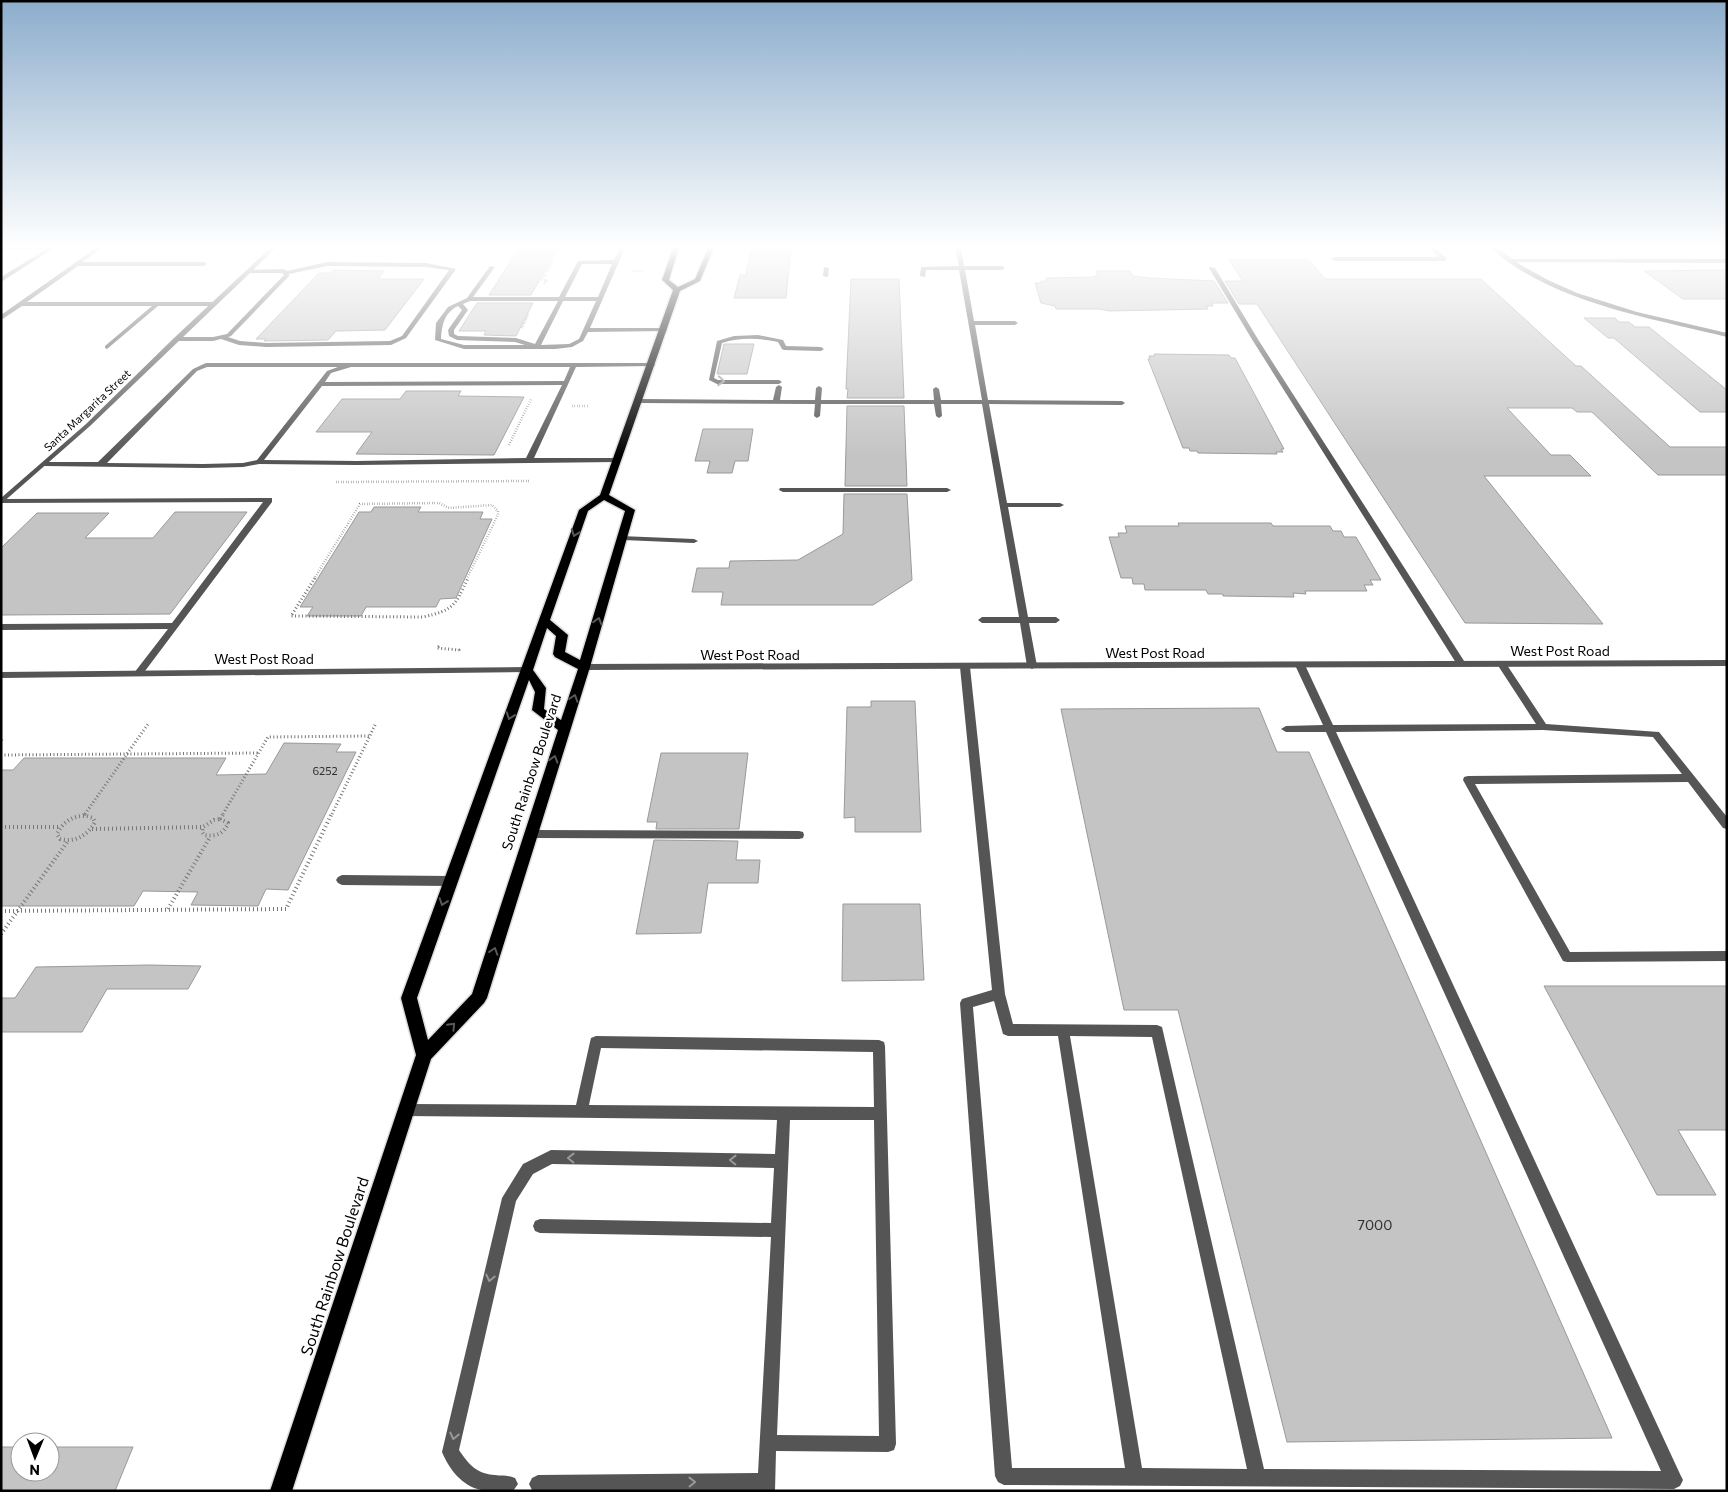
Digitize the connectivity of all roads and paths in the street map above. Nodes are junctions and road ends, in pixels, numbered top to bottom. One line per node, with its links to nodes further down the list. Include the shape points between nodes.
1 (141, 318): 22 (street)
2 (199, 318): 20 (street, Santa Margarita Street)
3 (246, 318): 19 (street, via 229,335)
4 (418, 318): 19 (street, via 404,337 391,343 266,346 239,344)
5 (444, 318): 23 (street, via 438,340 464,347)
6 (460, 318): 21 (street, via 451,330 451,335 457,338)
7 (528, 318): 21 (path)
8 (552, 318): 23 (street)
9 (591, 318): 16 (street)
10 (668, 318): 17 (main road)
11 (970, 318): 15 (street)
12 (1242, 318): 67 (street)
13 (1659, 318): 18 (street)
14 (1016, 322): 15 (street)
15 (971, 323): 36 (street)
16 (586, 330): 17 (street); 23 (street, via 581,340 570,346)
17 (664, 330): 27 (main road)
18 (1727, 335)
19 (222, 337): 20 (street)
20 (176, 339): 45 (street, Santa Margarita Street)
21 (516, 340): 23 (street)
22 (107, 347)
23 (537, 347)
24 (821, 349): 33 (street, one-way to 33, via 784,348 781,341 771,338 729,338 719,342 711,379 717,382 779,384)
25 (350, 364): 26 (street); 29 (street, via 329,372); 46 (street, via 206,365 195,370)
26 (574, 364): 27 (street); 28 (street)
27 (652, 365): 32 (main road)
28 (566, 383): 29 (street); 42 (street)
29 (320, 384): 44 (street)
30 (818, 388): 34 (street)
31 (936, 389): 35 (street)
32 (639, 401): 33 (street); 43 (main road)
33 (776, 401): 34 (street)
34 (818, 401): 35 (street); 40 (street)
35 (938, 402): 36 (street); 41 (street)
36 (985, 402): 37 (street); 54 (street)
37 (1122, 402)
38 (568, 406): 39 (path)
39 (589, 406)
40 (817, 416)
41 (940, 416)
42 (529, 460): 43 (street); 44 (street)
43 (617, 460): 51 (main road)
44 (259, 462): 46 (street, via 203,466)
45 (45, 464): 46 (street); 52 (street, Santa Margarita Street)
46 (101, 464)
47 (529, 481): 48 (path)
48 (336, 482)
49 (783, 490): 50 (street)
50 (947, 490)
51 (604, 496): 55 (main road, South Rainbow Boulevard, via 630,510); 58 (main road, one-way to 58, via 584,510)
52 (2, 502): 62 (street, via 269,500)
53 (1060, 504): 54 (street)
54 (1003, 505): 60 (street)
55 (623, 538): 56 (street); 72 (main road, South Rainbow Boulevard, one-way to 55)
56 (694, 541)
57 (440, 614): 57 (path, via 423,617 291,616 360,504 439,503 450,508 496,507 498,515 458,600)
58 (544, 620): 72 (main road, via 562,635 559,654); 73 (main road)
59 (982, 620): 60 (street)
60 (1023, 620): 61 (street); 70 (street)
61 (1056, 620)
62 (174, 626): 63 (street); 74 (street)
63 (1, 627)
64 (439, 646): 65 (path, via 437,648 459,650)
65 (458, 653)
66 (1727, 663): 68 (street, West Post Road)
67 (1461, 664): 68 (street, West Post Road); 69 (street, West Post Road)
68 (1502, 664): 78 (street)
69 (1300, 665): 70 (street, West Post Road); 81 (street)
70 (1032, 666): 71 (street, West Post Road)
71 (965, 667): 72 (street, West Post Road); 105 (street)
72 (584, 668): 79 (main road, South Rainbow Boulevard, one-way to 72)
73 (526, 670): 74 (street, West Post Road); 79 (main road, via 538,681 542,696 538,710); 99 (main road, one-way to 99)
74 (139, 674): 75 (street, West Post Road)
75 (1, 675)
76 (376, 723): 82 (path)
77 (148, 724): 84 (path)
78 (1543, 726): 81 (street); 86 (street, via 1656,734)
79 (564, 728): 94 (main road, South Rainbow Boulevard, one-way to 79)
80 (1286, 729): 81 (street)
81 (1330, 729): 117 (street, via 1674,1480)
82 (370, 736): 83 (path, via 268,737); 100 (path, via 286,909)
83 (259, 753): 84 (path); 88 (path)
84 (127, 754): 85 (path); 87 (path)
85 (1, 755)
86 (1690, 778): 89 (street); 104 (street, via 1468,780 1567,957)
87 (84, 816): 91 (path, via 67,821); 92 (path, via 93,818)
88 (220, 819): 93 (path); 96 (path, via 228,823 227,828)
89 (1727, 825)
90 (1, 827): 91 (path)
91 (60, 827): 97 (path, via 56,834 60,839)
92 (92, 828): 93 (path); 97 (path, via 77,839)
93 (203, 828): 96 (path, via 204,836)
94 (531, 834): 95 (street); 107 (main road, South Rainbow Boulevard, one-way to 94, via 479,998)
95 (799, 835)
96 (210, 837): 100 (path)
97 (68, 840): 102 (path)
98 (342, 880): 99 (street)
99 (450, 881): 107 (main road, one-way to 107, via 409,998)
100 (168, 909): 102 (path)
101 (1, 911): 102 (path)
102 (18, 911): 103 (path)
103 (1, 934)
104 (1727, 956)
105 (999, 994): 106 (street, via 1008,1030); 116 (street, via 966,1003 1004,1476)
106 (1063, 1030): 116 (street); 117 (street, via 1157,1031)
107 (424, 1054): 108 (main road, South Rainbow Boulevard)
108 (406, 1110): 109 (street); 121 (main road, South Rainbow Boulevard)
109 (581, 1111): 110 (street); 111 (street, via 596,1042 879,1046)
110 (784, 1112): 111 (street); 112 (street)
111 (880, 1114): 115 (street, via 888,1444)
112 (782, 1161): 114 (street); 118 (street, one-way to 118, via 552,1157 528,1169 509,1198 450,1452 464,1474 486,1484)
113 (540, 1226): 114 (street)
114 (779, 1230): 115 (street)
115 (768, 1443): 120 (street)
116 (1135, 1477): 117 (street)
117 (1258, 1478)
118 (509, 1484)
119 (538, 1484): 120 (street, one-way to 120)
120 (766, 1486)
121 (281, 1491)

